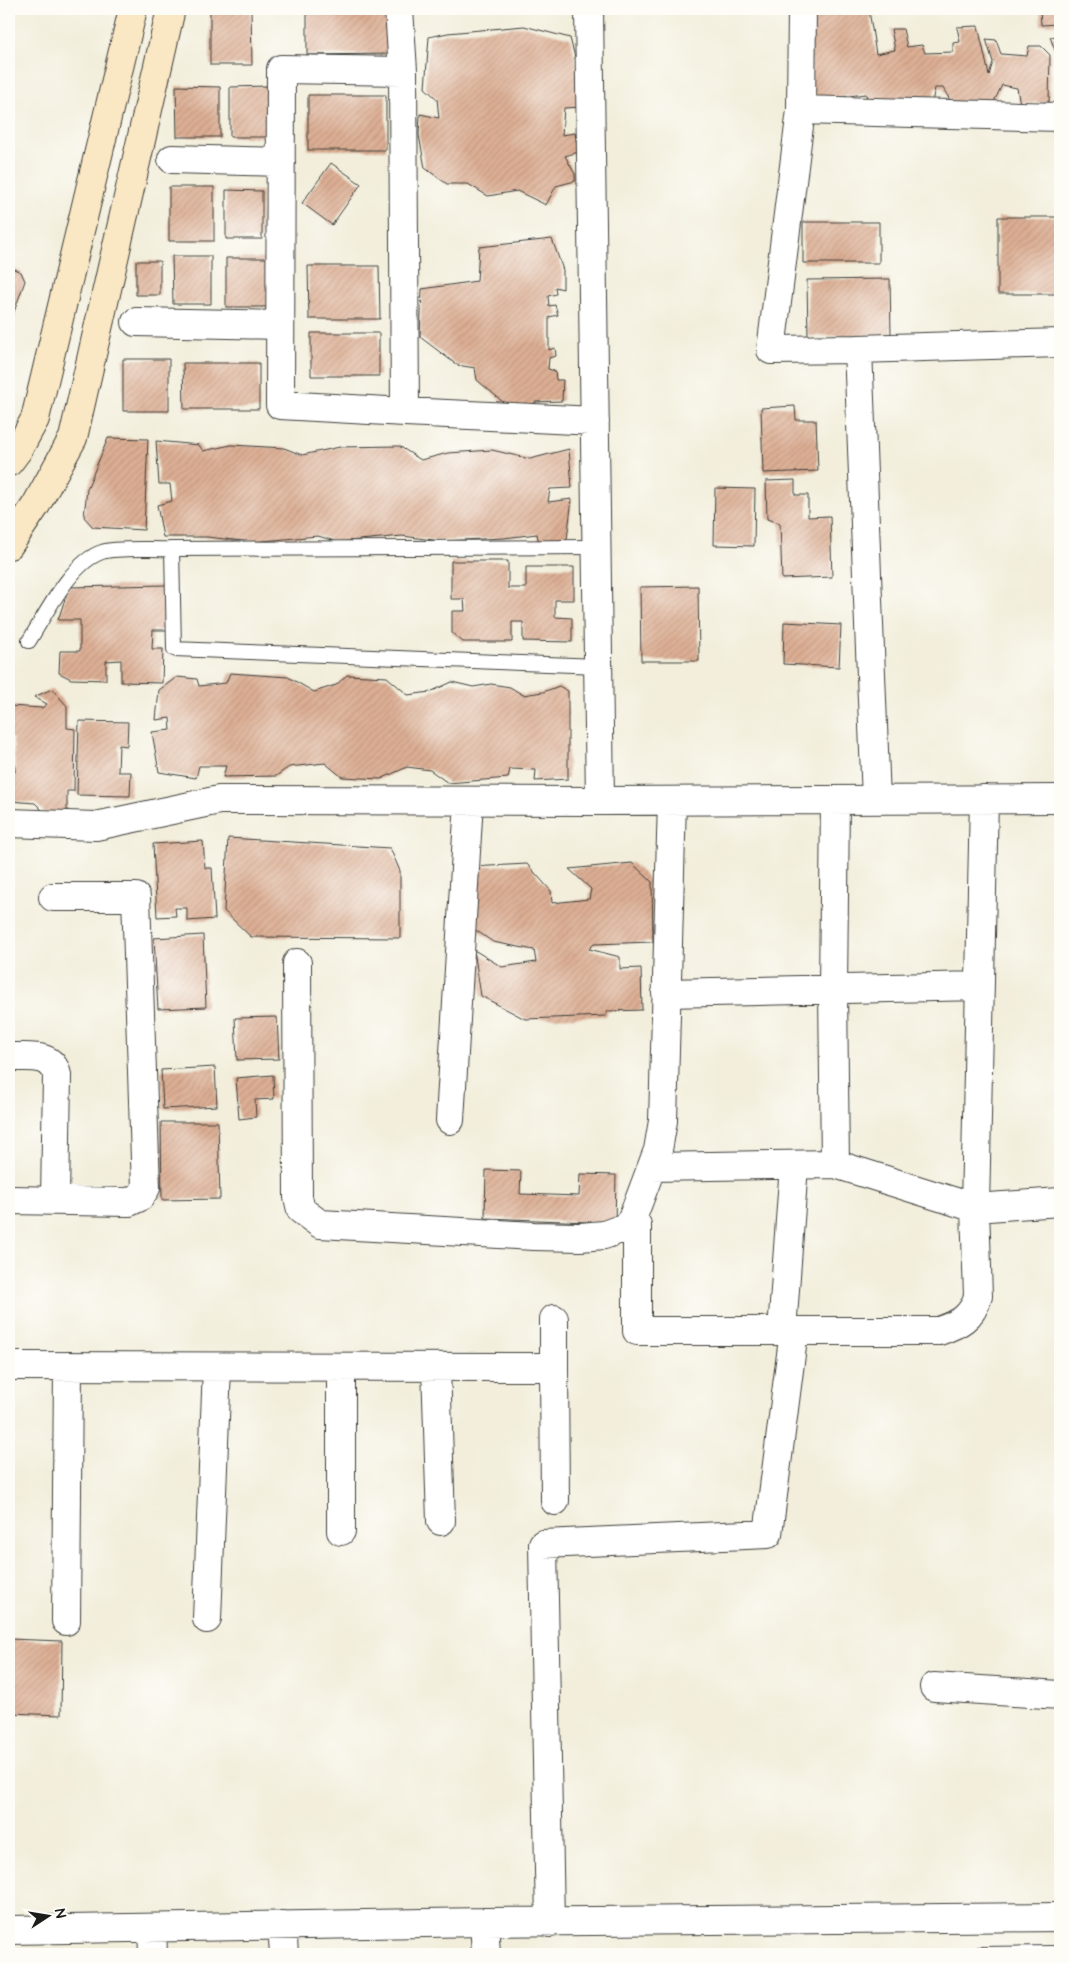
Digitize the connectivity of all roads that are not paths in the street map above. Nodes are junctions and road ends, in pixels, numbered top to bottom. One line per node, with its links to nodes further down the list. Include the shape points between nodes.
1 (133, 9): 17 (street, via 35,419)
2 (171, 9): 18 (street, via 73,438 36,505)
3 (399, 9): 6 (street)
4 (589, 9): 16 (street)
5 (802, 9): 7 (street)
6 (403, 71): 10 (street, via 281,69); 15 (street)
7 (801, 110): 8 (street); 14 (street, via 770,350)
8 (1060, 117)
9 (172, 159): 10 (street)
10 (281, 162): 12 (street)
11 (136, 322): 12 (street)
12 (280, 325): 15 (street, via 280,406)
13 (1060, 343): 14 (street)
14 (858, 349): 26 (street)
15 (405, 412): 16 (street)
16 (594, 421): 19 (street)
17 (9, 462)
18 (9, 545)
19 (597, 547): 20 (lane); 22 (street)
20 (172, 549): 21 (lane, via 103,551 90,557 76,569); 22 (lane, via 174,649)
21 (29, 641)
22 (598, 666): 28 (street)
23 (984, 799): 24 (street); 26 (street); 33 (street)
24 (1060, 799)
25 (835, 800): 26 (street); 29 (street); 34 (street)
26 (876, 800)
27 (469, 801): 28 (street); 30 (street, via 219,800 96,826); 37 (street)
28 (600, 801): 29 (street)
29 (672, 801): 35 (street)
30 (9, 823)
31 (53, 897): 42 (street, via 136,897 146,1188 140,1197 129,1202)
32 (298, 963): 45 (street, via 298,1197 301,1210 320,1224 534,1236 604,1235 626,1227)
33 (979, 986): 34 (street); 44 (street)
34 (833, 990): 35 (street); 38 (street)
35 (666, 993): 40 (street, via 663,1121)
36 (9, 1057): 42 (street, via 44,1058 56,1067)
37 (450, 1120)
38 (835, 1164): 39 (street); 44 (street)
39 (794, 1165): 40 (street); 47 (street)
40 (652, 1167): 45 (street)
41 (9, 1200): 42 (street)
42 (55, 1200)
43 (1060, 1202): 44 (street)
44 (975, 1208): 47 (street, via 978,1296 975,1308 958,1324 939,1331)
45 (632, 1219): 47 (street, via 637,1225 637,1331)
46 (554, 1319): 53 (street)
47 (788, 1331): 63 (street, via 768,1534 543,1544)
48 (9, 1366): 49 (street)
49 (68, 1366): 50 (street); 58 (street)
50 (218, 1367): 51 (street); 57 (street)
51 (342, 1367): 52 (street); 56 (street)
52 (436, 1367): 53 (street); 55 (street)
53 (554, 1367): 54 (street)
54 (555, 1501)
55 (441, 1521)
56 (340, 1531)
57 (207, 1619)
58 (66, 1621)
59 (934, 1687): 60 (street)
60 (1060, 1695)
61 (1060, 1917): 63 (street)
62 (484, 1922): 63 (street); 64 (street); 69 (street)
63 (550, 1923)
64 (282, 1925): 66 (street); 68 (street)
65 (9, 1930): 66 (street)
66 (152, 1941)
67 (1060, 1952): 70 (lane)
68 (284, 1954)
69 (486, 1954)
70 (980, 1954)

